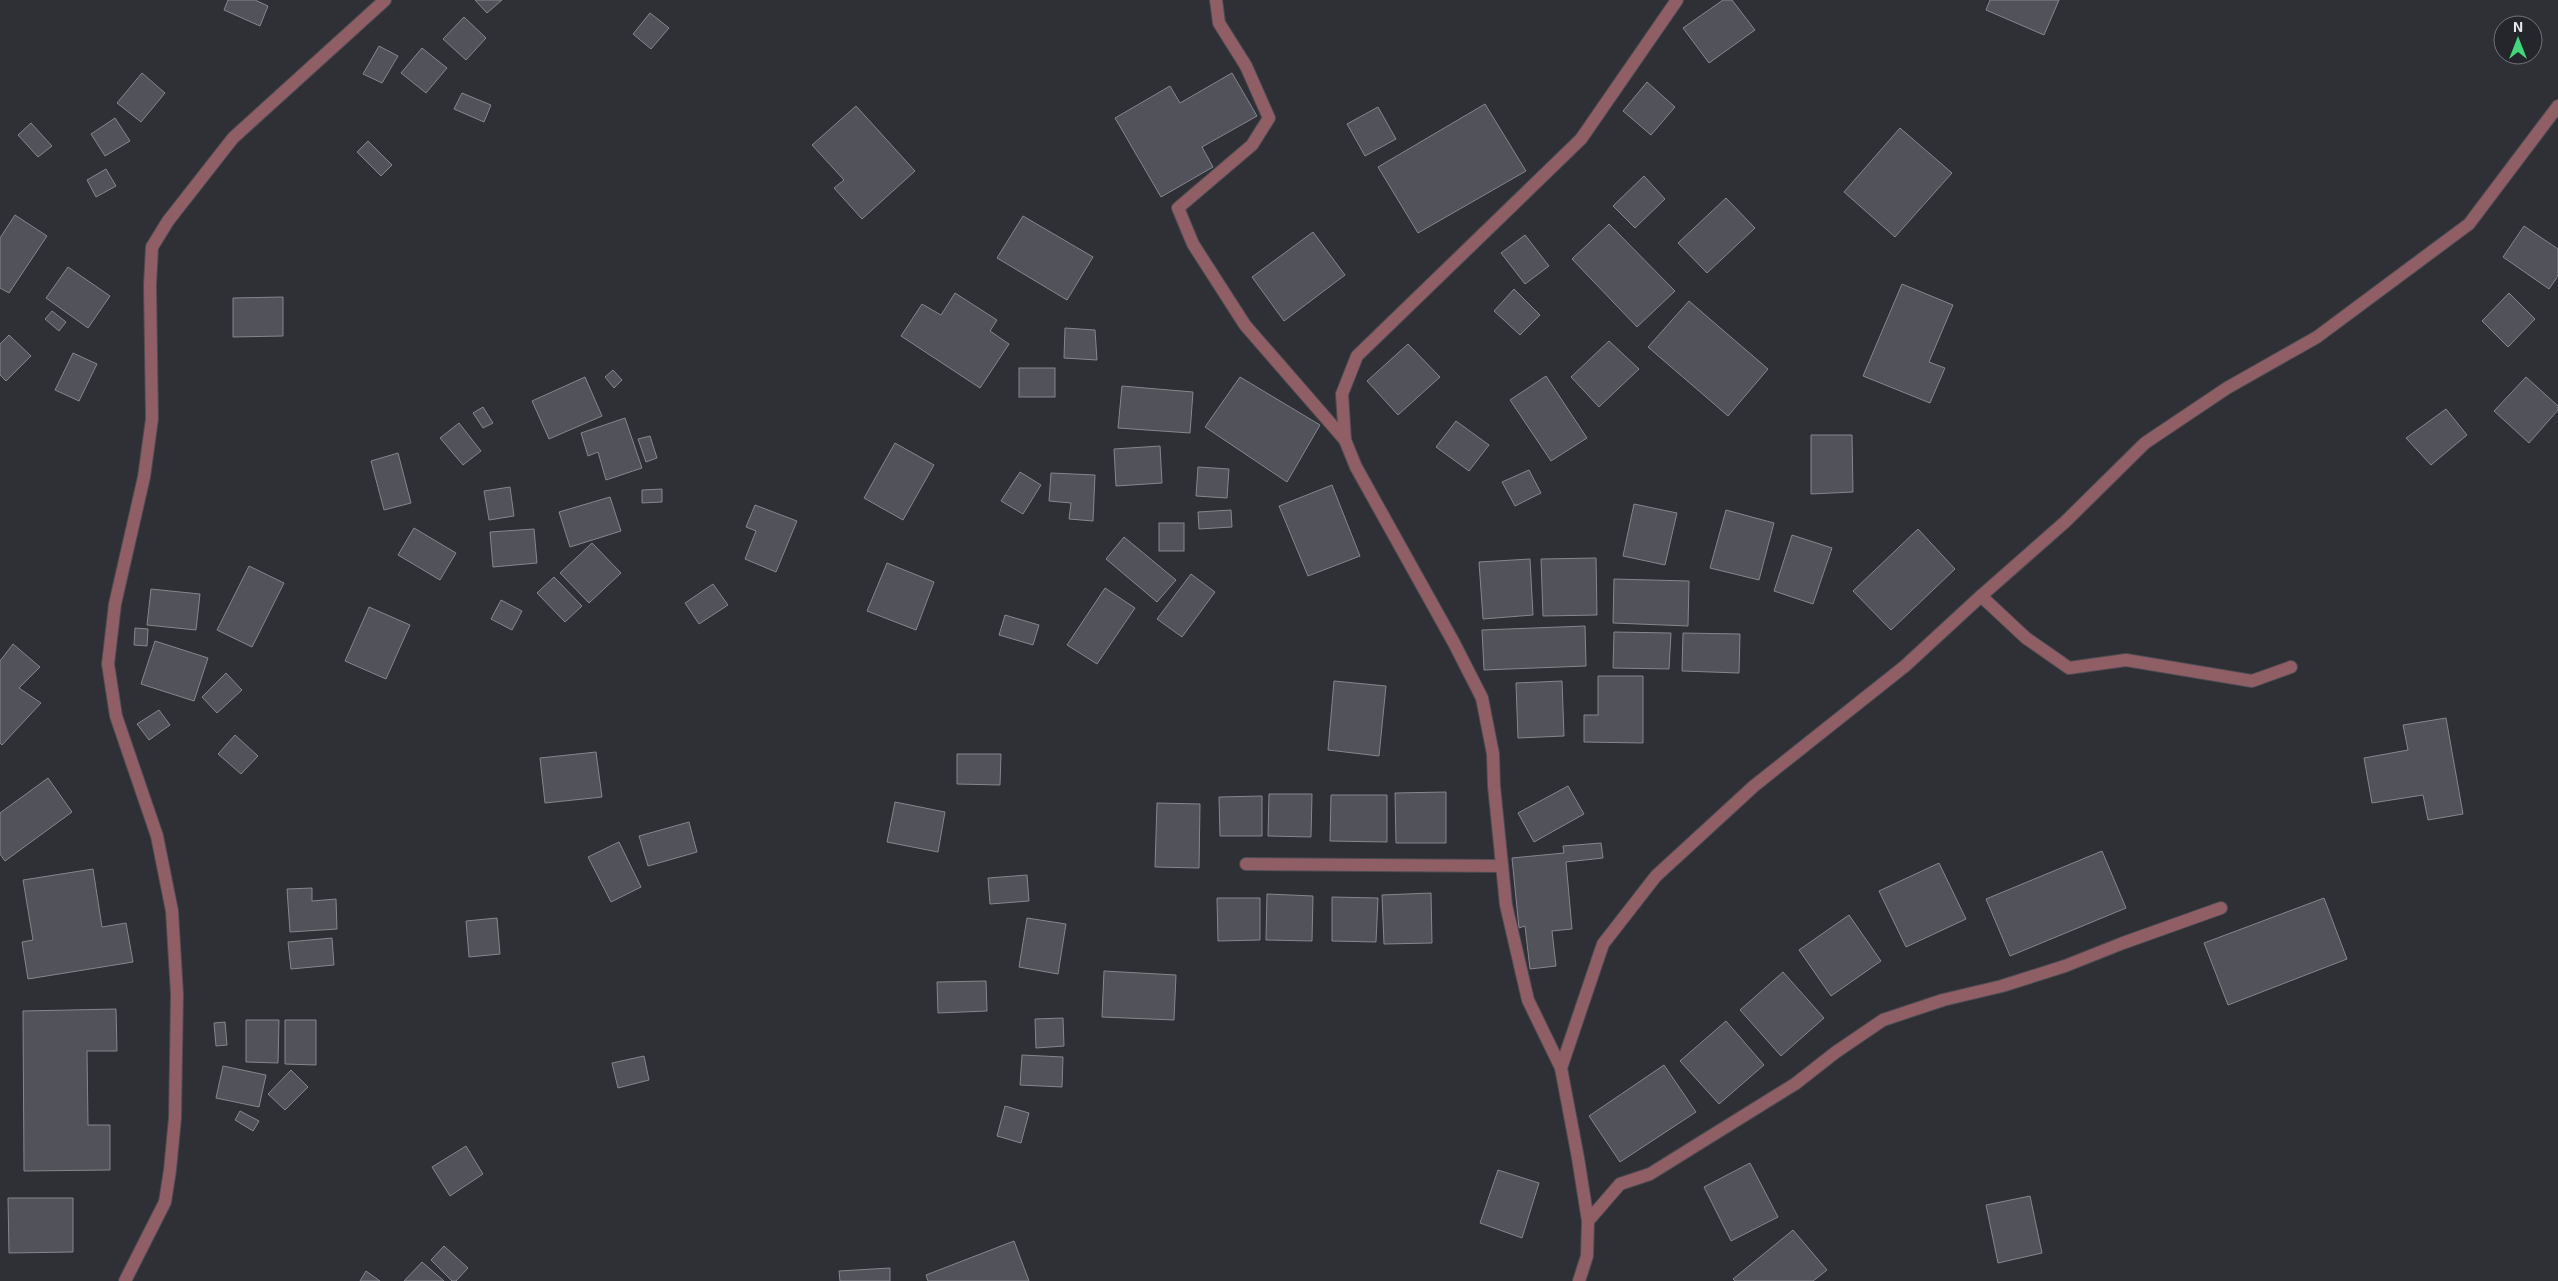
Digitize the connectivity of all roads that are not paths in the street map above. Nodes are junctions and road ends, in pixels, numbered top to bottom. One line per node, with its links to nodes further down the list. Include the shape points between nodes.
1 (385, 0): 13 (street, via 233,138 168,221 152,247 152,419 144,477 115,604 108,664 116,716 157,836 172,911 177,994 175,1118 164,1202)
2 (1216, 0): 5 (street, via 1219,23 1246,66 1269,118 1252,145 1178,208 1193,244 1245,325)
3 (1678, 0): 5 (street, via 1581,139 1357,356 1342,394)
4 (2558, 106): 6 (street, via 2469,224 2317,337 2227,388 2145,444 2066,522)
5 (1345, 440): 9 (street, via 1356,467 1482,698 1493,754)
6 (1981, 596): 7 (street, via 2026,638 2069,668 2126,660 2252,681); 11 (street, via 1905,666 1754,786 1656,876 1604,944)
7 (2291, 667)
8 (1246, 864): 9 (street)
9 (1502, 866): 11 (street, via 1506,905 1528,1000)
10 (2221, 908): 12 (street, via 2123,942 2066,966 1883,1020 1795,1084 1702,1142 1650,1174 1620,1184)
11 (1561, 1068): 12 (street)
12 (1588, 1221): 14 (street, via 1587,1256)
13 (125, 1281)
14 (1579, 1281)

